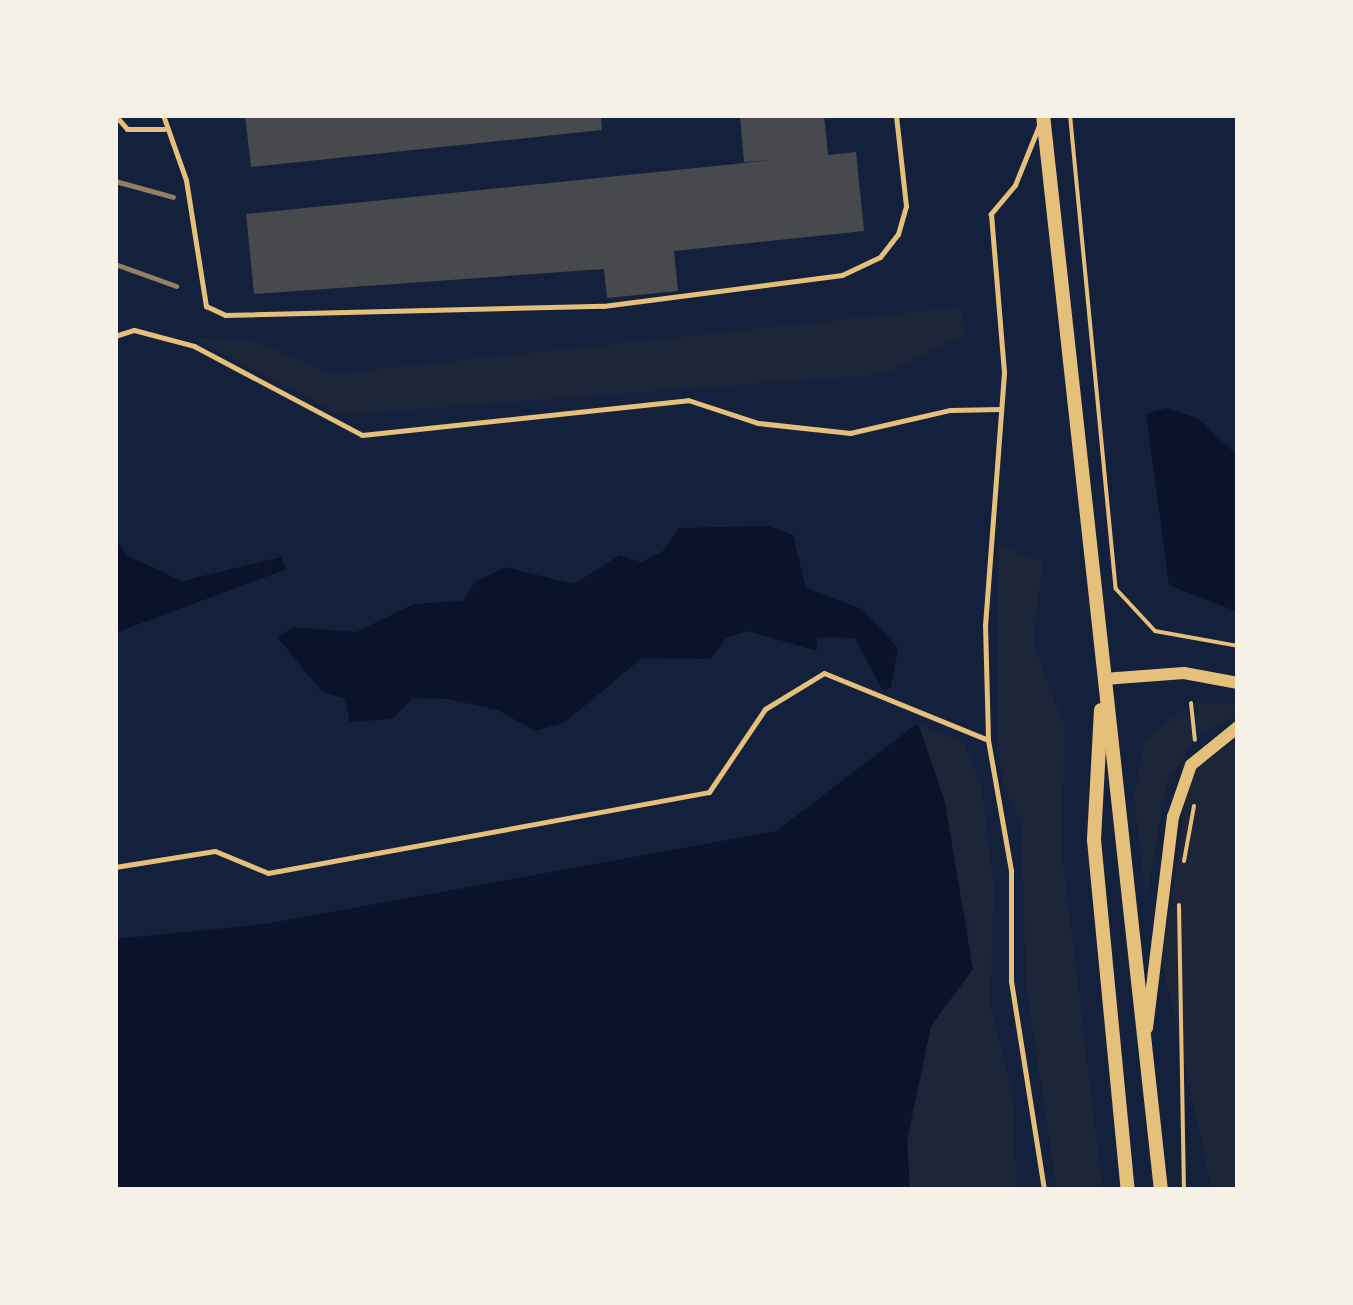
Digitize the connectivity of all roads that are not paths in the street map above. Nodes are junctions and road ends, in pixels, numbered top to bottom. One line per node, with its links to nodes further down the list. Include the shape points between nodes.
1 (115, 115): 5 (lane, via 127,130)
2 (163, 115): 5 (lane)
3 (896, 115): 5 (lane, via 906,206 898,234 880,257 842,275 603,306 224,315 206,306 186,180)
4 (1043, 115): 7 (lane, via 1015,186 991,214); 8 (main road)
5 (164, 128)
6 (115, 336): 7 (lane, via 134,330 194,346 362,436 688,400 758,423 850,433 950,410)
7 (1001, 409): 11 (lane, via 985,624)
8 (1104, 679): 9 (main road, via 1184,673); 13 (main road); 15 (main road, via 1094,840)
9 (1238, 682)
10 (1238, 727): 13 (main road, via 1191,766 1173,817)
11 (988, 740): 12 (lane, via 824,674 764,709 709,792 268,873 215,851); 14 (lane)
12 (115, 867)
13 (1146, 1031): 16 (main road)
14 (1044, 1190)
15 (1128, 1190)
16 (1161, 1190)

